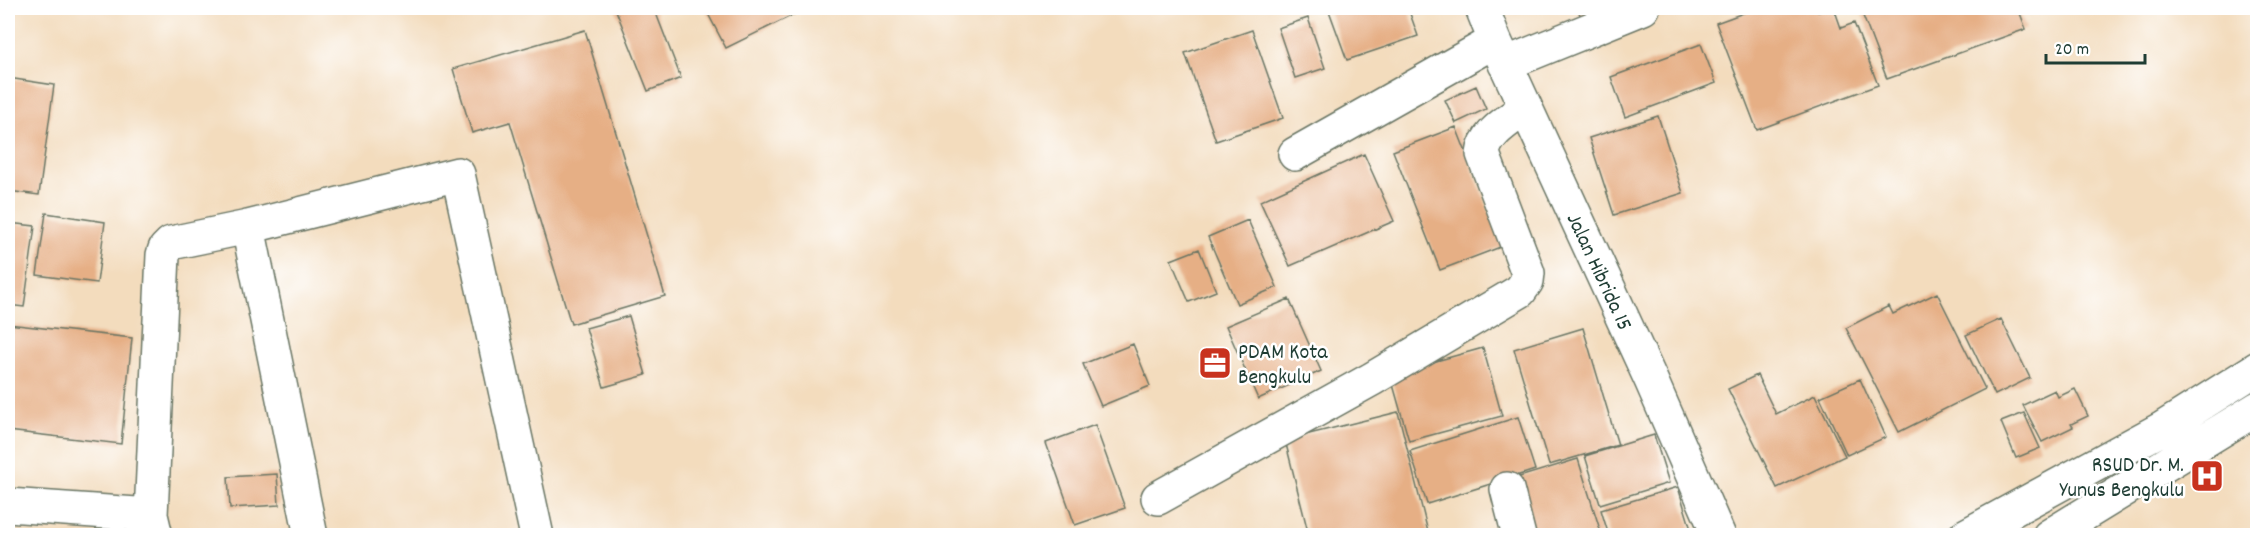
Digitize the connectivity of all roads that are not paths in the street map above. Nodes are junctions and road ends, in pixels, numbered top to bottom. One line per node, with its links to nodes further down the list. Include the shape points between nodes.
1 (1482, 8): 3 (street, Jalan Hibrida 15)
2 (1643, 8): 3 (street)
3 (1500, 53): 4 (street, Jalan Hibrida 15); 5 (street)
4 (1525, 108): 10 (street, via 1489,137 1483,154 1528,273 1520,291); 17 (street, Jalan Hibrida 15)
5 (1295, 154)
6 (248, 227): 12 (street, via 171,243 163,255); 14 (street); 15 (street, via 458,174)
7 (2258, 368): 13 (street)
8 (2258, 408): 19 (street)
9 (1507, 489): 16 (street)
10 (1158, 498)
11 (8, 505): 12 (street)
12 (153, 526)
13 (2005, 526): 18 (street)
14 (311, 536)
15 (537, 536)
16 (1519, 536)
17 (1719, 536)
18 (1965, 536)
19 (2049, 536)

